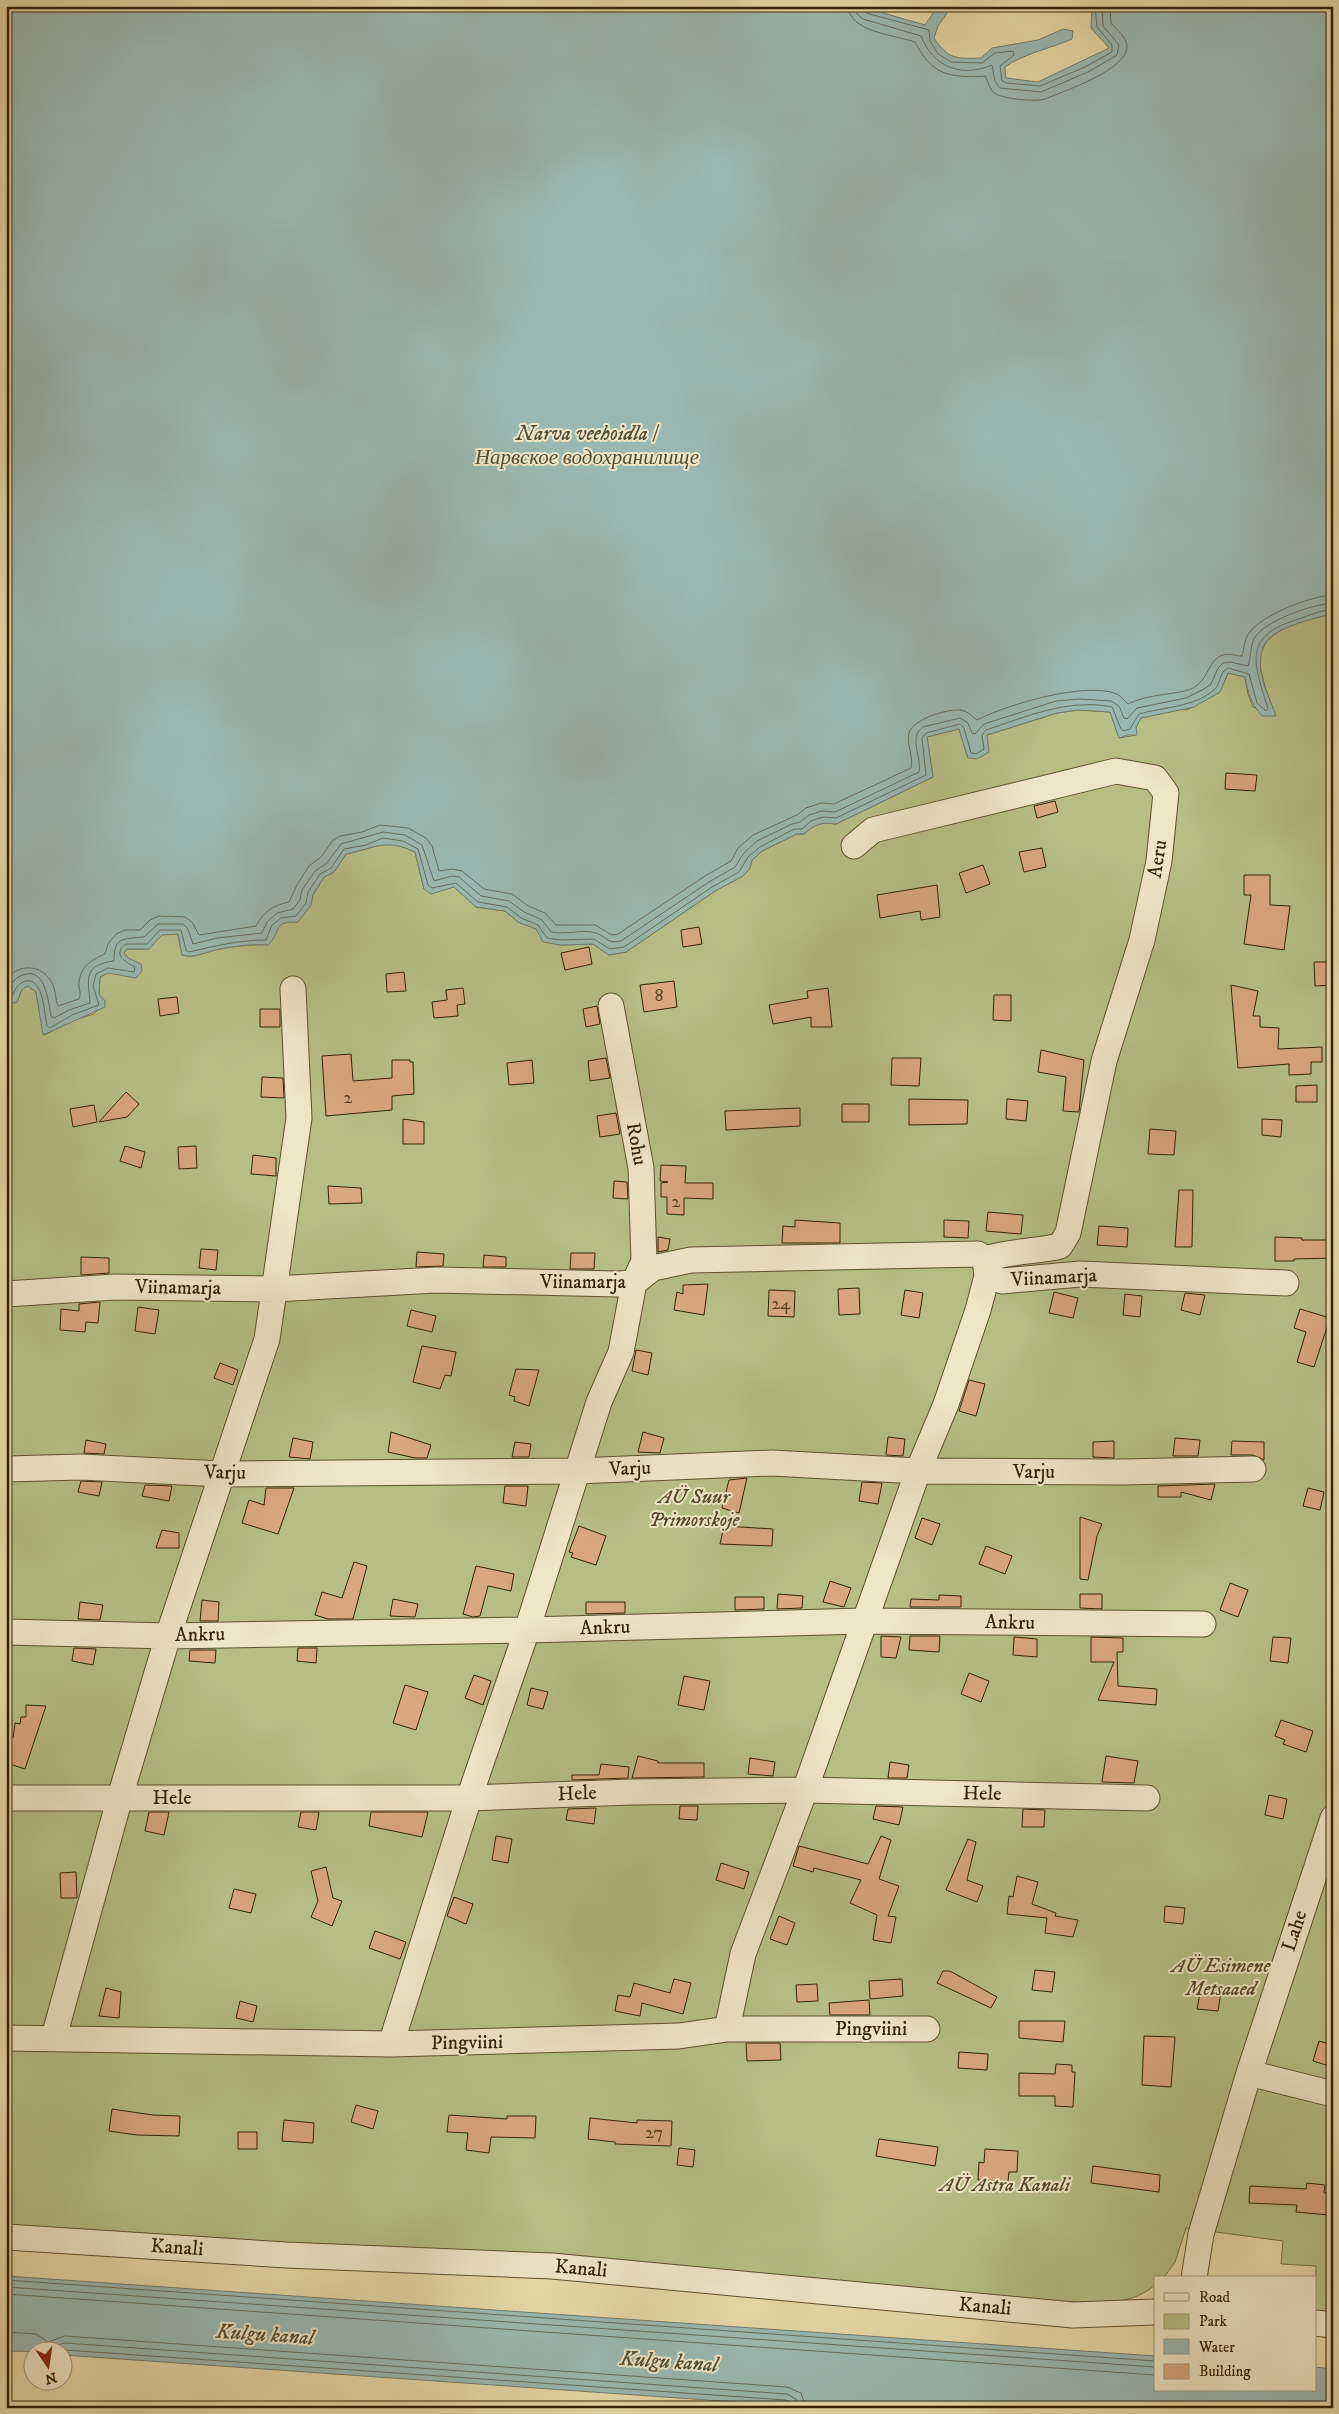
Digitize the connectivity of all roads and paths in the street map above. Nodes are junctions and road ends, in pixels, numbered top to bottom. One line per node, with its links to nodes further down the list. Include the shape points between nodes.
1 (854, 846): 4 (street, Aeru, via 873,830 1116,771 1155,778 1166,793 1159,861 1142,940 1104,1061 1068,1233 1060,1246 1006,1254)
2 (293, 989): 7 (street, via 299,1118)
3 (611, 1006): 5 (street, Rohu, via 641,1168 644,1261)
4 (986, 1268): 5 (street, Viinamarja, via 978,1254 691,1260 652,1268); 6 (street, Viinamarja, via 1002,1280 1080,1274); 12 (street, via 978,1310 946,1404)
5 (634, 1283): 7 (street, Viinamarja, via 436,1280); 11 (street, Rohu, via 621,1352 599,1402)
6 (1286, 1283)
7 (274, 1289): 8 (street, Viinamarja, via 115,1287); 13 (street, via 267,1339)
8 (6, 1294)
9 (6, 1469): 13 (street, Varju, via 81,1467)
10 (1253, 1469): 12 (street, Varju)
11 (577, 1471): 12 (street, Varju, via 772,1463); 13 (street, Varju); 16 (street, Rohu)
12 (918, 1471): 14 (street)
13 (222, 1474): 18 (street)
14 (863, 1621): 15 (street, Ankru); 16 (street, Ankru); 19 (street)
15 (1203, 1624)
16 (527, 1630): 18 (street, Ankru); 22 (street, Rohu)
17 (6, 1632): 18 (street, Ankru)
18 (168, 1636): 21 (street)
19 (805, 1790): 22 (street, Hele); 23 (street, Hele); 26 (street, via 742,1954)
20 (6, 1798): 21 (street, Hele)
21 (120, 1798): 22 (street, Hele); 28 (street)
22 (469, 1798): 29 (street, Rohu)
23 (1147, 1798)
24 (1333, 1818): 30 (street, Lahe)
25 (926, 2029): 26 (street, Pingviini)
26 (727, 2030): 29 (street, Pingviini, via 679,2036)
27 (6, 2038): 28 (street, Pingviini)
28 (54, 2038): 29 (street, Pingviini)
29 (391, 2044)
30 (1249, 2074): 31 (street); 33 (street, Lahe, via 1201,2234)
31 (1333, 2094)
32 (6, 2237): 34 (street, Kanali, via 286,2255 552,2266 1073,2315)
33 (1194, 2276)
34 (1154, 2312)
35 (1316, 2324): 36 (street)
36 (1333, 2325)

